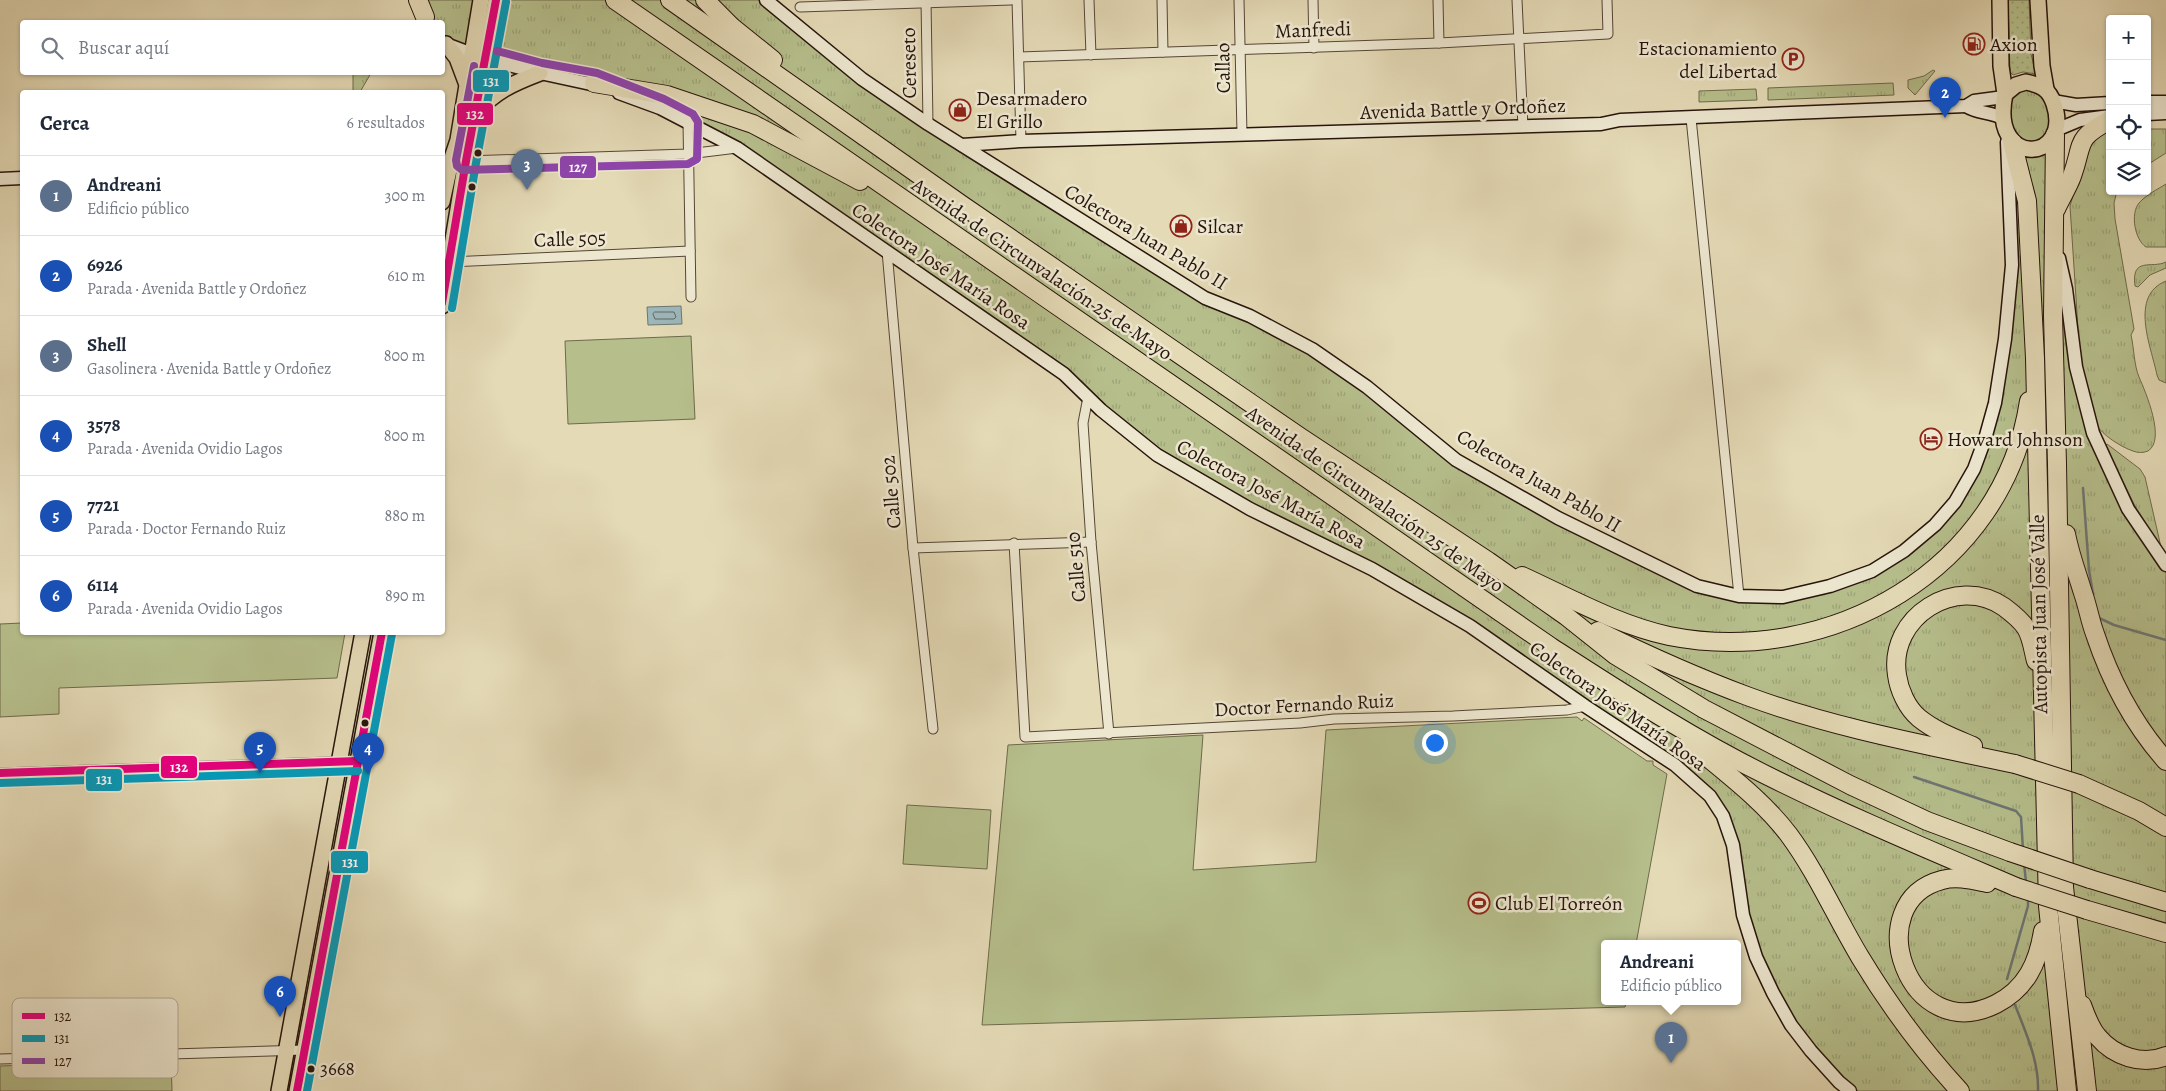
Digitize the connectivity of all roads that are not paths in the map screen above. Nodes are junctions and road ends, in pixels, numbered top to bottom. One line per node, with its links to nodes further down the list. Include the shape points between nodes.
1 (412, 0): 23 (main road)
2 (418, 0): 23 (highway)
3 (481, 0): 32 (main road)
4 (496, 0): 32 (main road)
5 (615, 0): 66 (highway, Avenida de Circunvalación 25 de Mayo)
6 (670, 0): 53 (highway, Avenida de Circunvalación 25 de Mayo)
7 (705, 0): 53 (highway, via 732,27)
8 (766, 0): 22 (main road, Colectora Juan Pablo II)
9 (1011, 0): 20 (street)
10 (1017, 0): 33 (street)
11 (1088, 0): 31 (street)
12 (1162, 0): 30 (street)
13 (1239, 0): 29 (street, Callao)
14 (1313, 0): 28 (street)
15 (1438, 0): 27 (street)
16 (1517, 0): 24 (street)
17 (1607, 0): 24 (street, Manfredi, via 1608,34)
18 (2000, 0): 38 (main road)
19 (2038, 0): 37 (main road, via 2042,66)
20 (926, 2): 21 (street); 51 (street, Cereseto)
21 (800, 4): 22 (street)
22 (789, 19): 51 (main road, Colectora Juan Pablo II, via 862,79)
23 (427, 20)
24 (1518, 40): 27 (street, Manfredi); 52 (street)
25 (445, 42): 32 (main road, Colectora José María Rosa)
26 (445, 43): 36 (main road, via 463,70)
27 (1439, 43): 28 (street, Manfredi)
28 (1314, 48): 29 (street, Manfredi)
29 (1240, 50): 30 (street, Manfredi); 55 (street, Callao)
30 (1163, 52): 31 (street, Manfredi)
31 (1091, 55): 33 (street, Manfredi)
32 (479, 57): 34 (main road, Colectora José María Rosa); 36 (main road); 44 (main road)
33 (1019, 57): 57 (street)
34 (540, 74): 35 (main road, Colectora José María Rosa); 44 (main road, via 491,96)
35 (594, 83): 50 (main road, Colectora José María Rosa); 66 (highway, via 667,94 753,124 850,178)
36 (467, 85): 61 (main road, via 458,140)
37 (2049, 95): 38 (main road, via 2037,84 2026,82 2016,84); 41 (main road, via 2076,105); 54 (main road, via 2057,119)
38 (2005, 96): 42 (main road, Avenida Battle y Ordoñez, via 1974,101); 48 (main road)
39 (2151, 102): 40 (main road)
40 (2166, 102)
41 (2106, 103)
42 (1966, 106): 46 (main road, Avenida Battle y Ordoñez); 48 (main road, Avenida Battle y Ordoñez, via 1974,112 1996,114)
43 (2166, 113): 45 (main road)
44 (474, 114): 62 (main road)
45 (2151, 114)
46 (1691, 118): 52 (main road, Avenida Battle y Ordoñez); 82 (street)
47 (2106, 118): 54 (main road, via 2080,120)
48 (2004, 119): 56 (main road)
49 (2106, 121): 67 (highway, via 2086,135 2079,147 2072,176)
50 (688, 122): 59 (main road, Colectora José María Rosa); 60 (street)
51 (928, 124): 58 (main road, Colectora Juan Pablo II)
52 (1523, 126): 55 (main road, Avenida Battle y Ordoñez)
53 (853, 129): 80 (highway, Avenida de Circunvalación 25 de Mayo, via 1300,437)
54 (2056, 132): 56 (main road, via 2047,144 2036,149 2023,149); 67 (highway, Autopista Juan José Valle)
55 (1242, 134): 57 (main road, Avenida Battle y Ordoñez)
56 (2009, 138): 74 (highway, Autopista Juan José Valle, via 2027,201); 82 (main road, Colectora Juan Pablo II, via 2012,265 2005,339 1985,438 1974,469 1955,502 1935,525 1904,551 1872,571 1830,586 1783,597)
57 (1020, 141): 58 (main road, Avenida Battle y Ordoñez)
58 (962, 145): 82 (main road, Colectora Juan Pablo II, via 1205,298 1250,316 1312,349 1368,387 1456,460 1558,518 1697,586)
59 (737, 148): 60 (street); 70 (main road, Colectora José María Rosa)
60 (688, 154): 62 (street); 69 (street)
61 (447, 161): 62 (main road); 63 (main road)
62 (466, 161): 71 (main road)
63 (445, 177)
64 (20, 178): 65 (main road)
65 (0, 179)
66 (897, 196): 87 (highway, Avenida de Circunvalación 25 de Mayo, via 1551,647)
67 (2054, 214): 68 (highway, Autopista Juan José Valle)
68 (2053, 235): 76 (highway, Autopista Juan José Valle); 81 (main road, via 2066,289 2076,367 2093,433 2128,509)
69 (690, 251): 71 (street, Calle 505); 73 (street)
70 (887, 251): 75 (main road, Colectora José María Rosa, via 1064,374); 79 (street, Calle 502)
71 (450, 262): 72 (main road)
72 (445, 290)
73 (691, 297)
74 (2035, 358): 80 (highway, via 2026,415 2014,460 1998,494 1977,526 1923,578 1890,600 1852,619 1812,632 1765,641 1669,636 1619,621); 88 (highway, Autopista Juan José Valle)
75 (1088, 397): 77 (street, Calle 510, via 1083,423); 86 (main road, Colectora José María Rosa, via 1157,455 1250,509 1372,569 1470,626)
76 (2058, 464): 93 (highway, via 2066,536 2095,634 2113,681 2155,749); 105 (highway, Autopista Juan José Valle, via 2064,887)
77 (1091, 542): 78 (street); 90 (street, Calle 510)
78 (1014, 543): 79 (street); 90 (street, Doctor Fernando Ruiz, via 1025,737)
79 (913, 548): 89 (street, Calle 502)
80 (1488, 561): 83 (highway, Avenida de Circunvalación 25 de Mayo)
81 (2166, 565)
82 (1739, 596)
83 (1566, 616): 94 (highway, via 1638,652 1749,697 1824,720); 100 (highway, Avenida de Circunvalación 25 de Mayo, bridge, via 1622,659 1704,709 1774,747 1927,821 2010,852)
84 (361, 635): 91 (main road)
85 (381, 635): 92 (main road)
86 (1585, 706): 90 (street, Doctor Fernando Ruiz, via 1567,710 1334,719); 112 (main road, Colectora José María Rosa, via 1675,765 1710,796 1723,816 1733,845 1743,915 1756,957 1773,993 1811,1051)
87 (1645, 707): 99 (highway, Avenida de Circunvalación 25 de Mayo, via 1765,774 1863,821); 113 (highway, via 1745,788 1788,834 1899,1017)
88 (2044, 709): 94 (highway, via 2026,627 2000,604 1983,596 1958,595 1931,605 1910,622 1896,660 1899,687 1907,703 1918,717 1942,734); 101 (highway, Autopista Juan José Valle)
89 (933, 729)
90 (1109, 734)
91 (340, 761): 92 (street); 95 (street); 106 (main road)
92 (358, 761): 107 (main road)
93 (2166, 761)
94 (2015, 764): 96 (highway, bridge)
95 (0, 773)
96 (2079, 784): 97 (highway); 98 (highway)
97 (2166, 815)
98 (2166, 827)
99 (2016, 887): 101 (highway, via 1961,878 1928,885 1916,895 1903,918 1900,953 1914,985 1927,998 1944,1008 1964,1012 1986,1009 2004,1000 2018,989 2038,958); 102 (highway, Avenida de Circunvalación 25 de Mayo, bridge)
100 (2166, 902)
101 (2048, 906): 114 (highway, Autopista Juan José Valle)
102 (2124, 921): 103 (highway, Avenida de Circunvalación 25 de Mayo); 104 (highway)
103 (2166, 933)
104 (2166, 940)
105 (2073, 976): 109 (highway, via 2088,1022 2108,1047 2124,1056 2144,1060); 115 (highway, Autopista Juan José Valle)
106 (287, 1049): 107 (street); 108 (street); 110 (main road)
107 (304, 1050): 111 (main road)
108 (178, 1053)
109 (2166, 1056)
110 (280, 1091)
111 (297, 1091)
112 (1850, 1091)
113 (1960, 1091)
114 (2067, 1091)
115 (2087, 1091)

